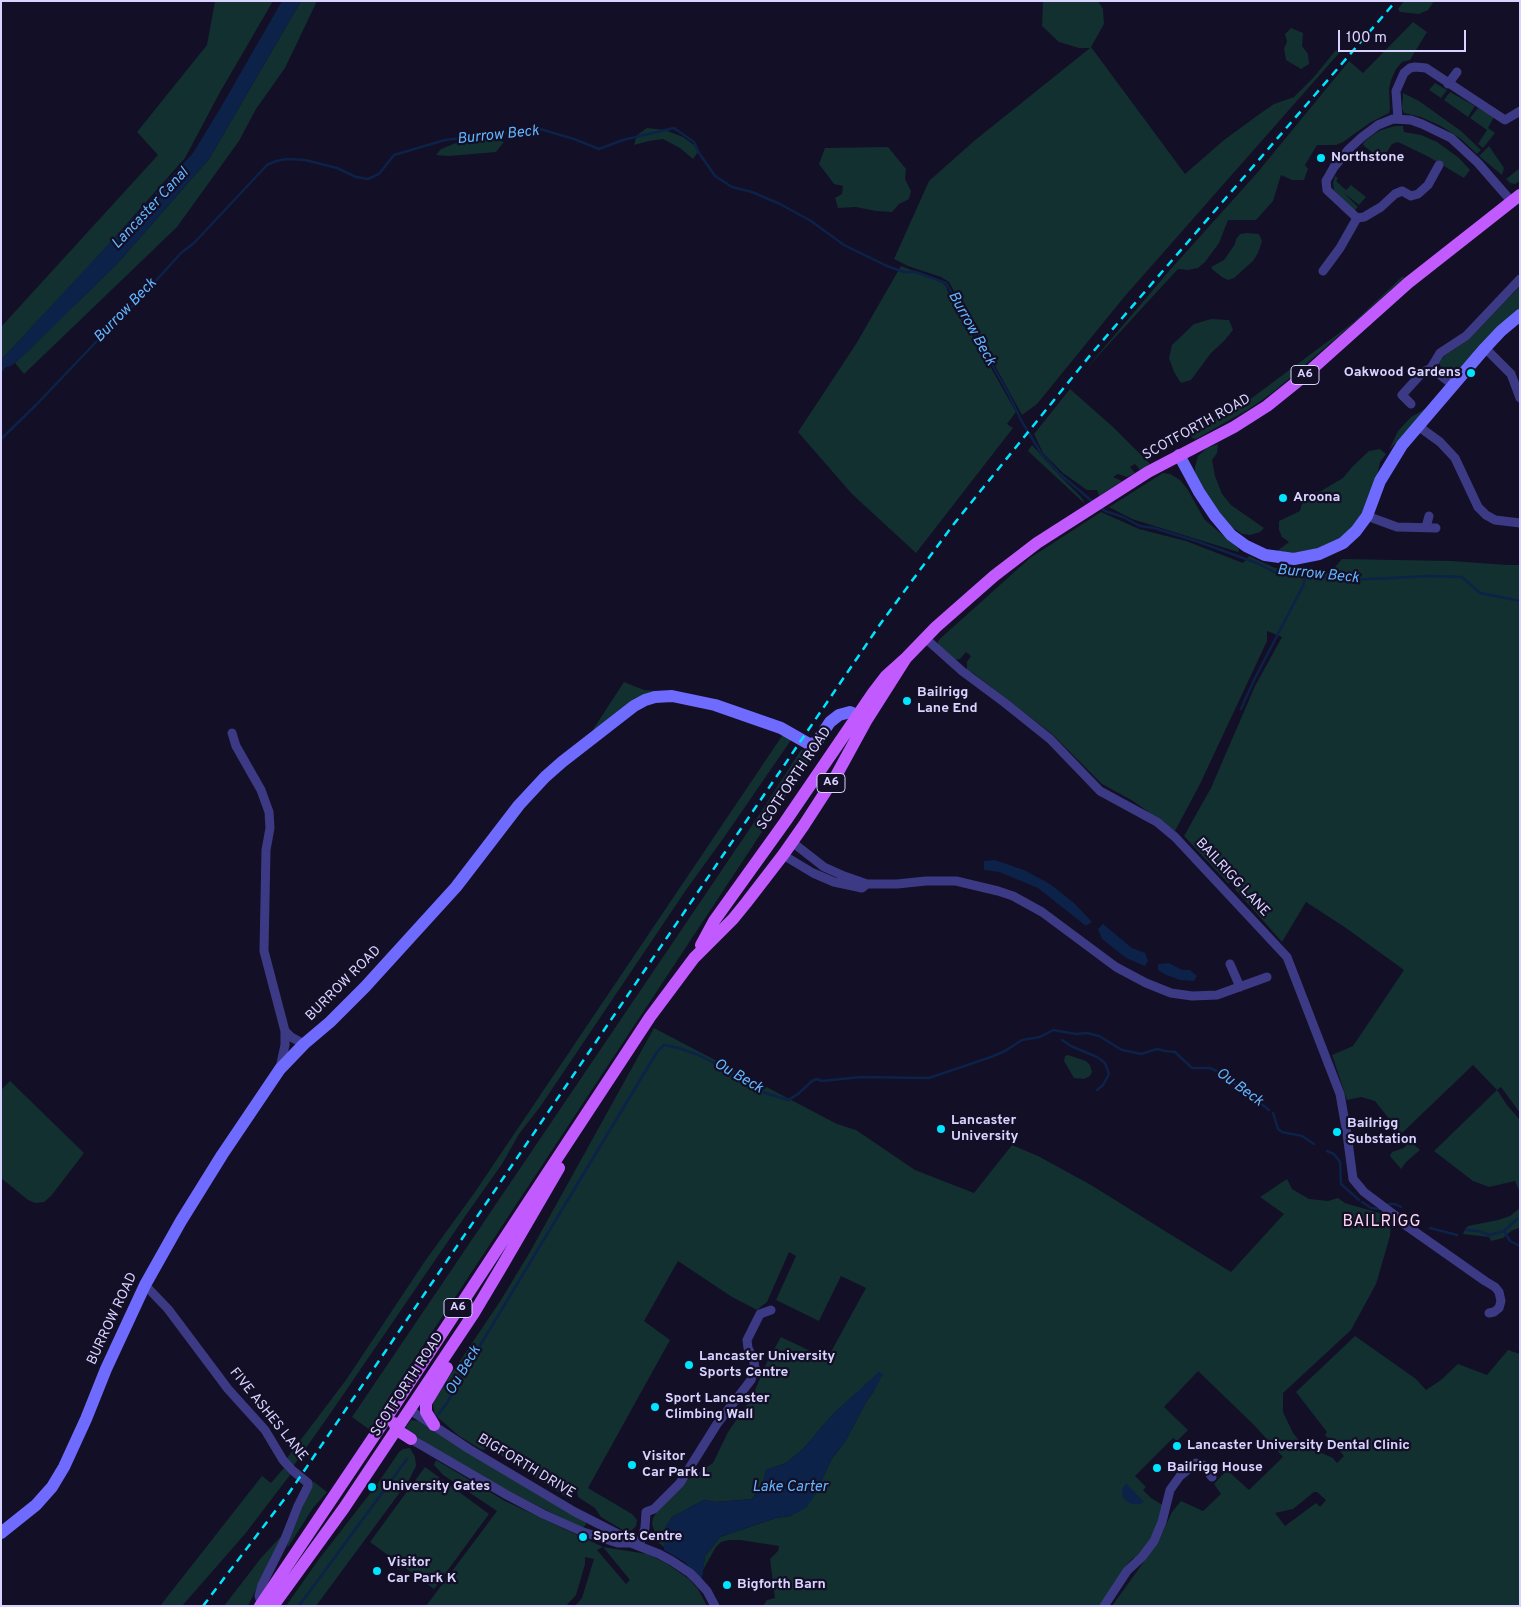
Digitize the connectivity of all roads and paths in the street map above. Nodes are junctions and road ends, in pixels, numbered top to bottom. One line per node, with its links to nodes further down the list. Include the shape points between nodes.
1 (1457, 72): 2 (street)
2 (1448, 84): 3 (street, via 1505,120); 4 (street, via 1426,68 1410,68 1396,90)
3 (1520, 111)
4 (1398, 119): 6 (street, via 1422,124 1451,138); 7 (street, via 1370,130 1349,149 1327,178 1327,190)
5 (1439, 165): 7 (street, via 1428,185 1418,194 1411,196 1402,191 1364,217)
6 (1516, 199): 17 (main road, SCOTFORTH ROAD / A6, via 1408,283 1267,406)
7 (1357, 218): 8 (street)
8 (1323, 271)
9 (1520, 279): 12 (street, via 1466,336 1440,353)
10 (1520, 315): 11 (street)
11 (1485, 348): 13 (street); 14 (street, via 1511,374)
12 (1431, 368): 13 (street); 15 (street, via 1422,372 1402,395)
13 (1453, 385): 16 (street)
14 (1520, 398)
15 (1411, 404)
16 (1418, 426): 18 (street, via 1380,481); 20 (street, via 1455,458 1478,507 1486,515 1494,520)
17 (1179, 455): 18 (street, via 1199,492 1231,535 1246,546 1266,554 1294,559 1319,554 1343,542); 21 (main road, SCOTFORTH ROAD / A6, via 1010,562)
18 (1367, 516): 19 (street, via 1397,527 1431,527)
19 (1429, 516)
20 (1520, 523)
21 (924, 638): 22 (main road, SCOTFORTH ROAD / A6, via 886,676); 38 (street, BAILRIGG LANE, via 1050,739 1100,791 1157,822 1287,957 1340,1094 1353,1180 1401,1222 1495,1287 1499,1292 1499,1308)
22 (861, 718): 24 (main road, SCOTFORTH ROAD / A6, via 842,767); 25 (main road, SCOTFORTH ROAD / A6); 32 (street, BURROW ROAD, via 850,712 839,715 813,744 781,728 715,705 672,696 655,697 634,706 545,777 518,805 456,887 373,978)
23 (232, 733): 31 (street, via 269,812 264,951)
24 (792, 842): 25 (main road, SCOTFORTH ROAD / A6); 26 (street, via 824,866)
25 (778, 847): 26 (street, via 813,873 834,882 862,888); 27 (main road, SCOTFORTH ROAD / A6, via 714,921); 27 (main road, SCOTFORTH ROAD / A6, via 733,919)
26 (867, 884): 30 (street, via 956,881 998,891 1042,912 1116,967 1162,990 1203,996)
27 (694, 958): 34 (main road, SCOTFORTH ROAD / A6, via 641,1030)
28 (1230, 964): 30 (street)
29 (1267, 977): 30 (street)
30 (1240, 988)
31 (285, 1031): 32 (street); 33 (street)
32 (304, 1044): 33 (street, BURROW ROAD)
33 (280, 1069): 36 (street, BURROW ROAD, via 222,1155)
34 (583, 1119): 35 (main road, SCOTFORTH ROAD / A6); 40 (main road, SCOTFORTH ROAD / A6)
35 (552, 1181): 39 (main road, SCOTFORTH ROAD / A6, via 478,1306); 41 (main road, via 538,1218 426,1403 426,1412)
36 (145, 1285): 46 (street, BURROW ROAD, via 64,1467 36,1506); 48 (street, FIVE ASHES LANE, via 265,1430 283,1460 306,1480 308,1486 259,1596)
37 (772, 1310): 47 (street, via 760,1314 747,1340 756,1368 752,1380 717,1424 680,1483 654,1509 646,1512 645,1528)
38 (1489, 1313)
39 (410, 1410): 40 (main road); 41 (street, BIGFORTH DRIVE); 42 (main road, SCOTFORTH ROAD / A6)
40 (391, 1411): 42 (main road); 48 (main road, SCOTFORTH ROAD / A6, via 330,1500)
41 (434, 1425): 47 (street, BIGFORTH DRIVE, via 494,1464)
42 (397, 1430): 43 (main road); 44 (main road, SCOTFORTH ROAD / A6)
43 (411, 1439): 44 (main road); 47 (street, BIGFORTH DRIVE, via 543,1514 597,1536)
44 (389, 1442): 48 (main road, SCOTFORTH ROAD / A6, via 339,1516)
45 (1212, 1477): 50 (street, via 1196,1463 1180,1476 1170,1490 1154,1541 1127,1571)
46 (1, 1533)
47 (635, 1545): 49 (street, BIGFORTH DRIVE, via 659,1554 690,1573 707,1591)
48 (266, 1605)
49 (715, 1606)
50 (1104, 1606)

